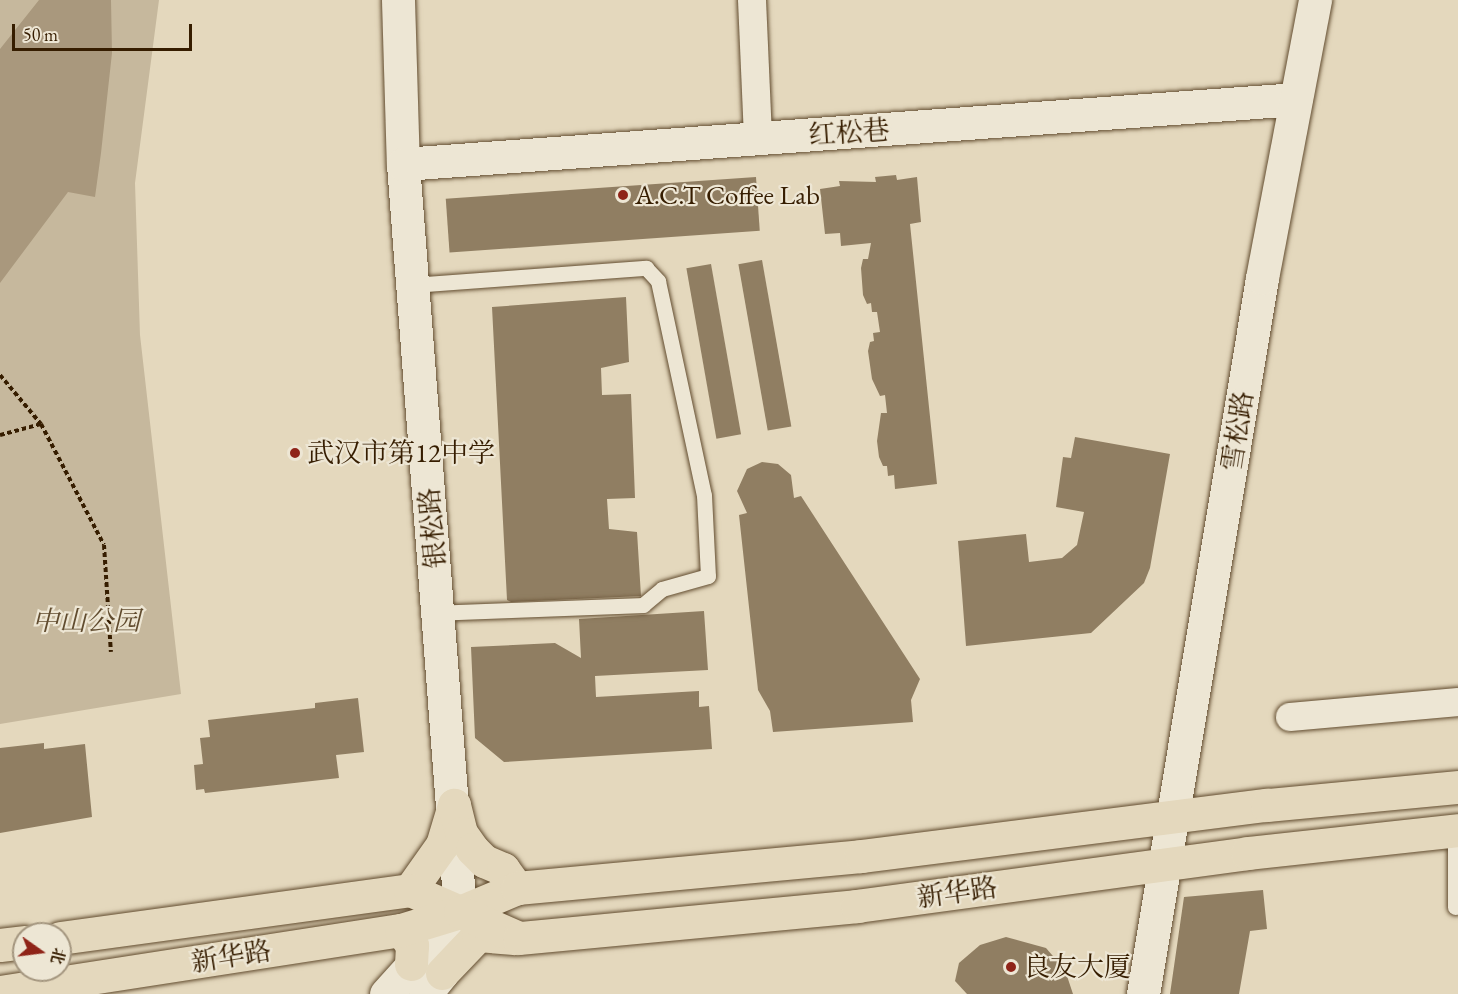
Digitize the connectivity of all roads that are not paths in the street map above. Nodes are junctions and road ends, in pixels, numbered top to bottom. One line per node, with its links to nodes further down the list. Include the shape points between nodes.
1 (398, 0): 6 (street, 银松路)
2 (752, 0): 5 (street)
3 (1315, 0): 4 (street, 雪松路)
4 (1296, 99): 5 (street, 红松巷); 13 (street, 雪松路, via 1262,278)
5 (758, 138): 6 (street, 红松巷)
6 (403, 164): 7 (street, 银松路)
7 (412, 285): 8 (street, 银松路); 8 (lane, via 646,268 658,281 704,495 708,576 662,589 643,604)
8 (439, 613): 12 (street, 银松路)
9 (1458, 702): 10 (street)
10 (1290, 717)
11 (1458, 787): 13 (main road, 新华路)
12 (454, 805): 16 (main road, via 472,849 484,861 503,869); 17 (main road, via 441,845); 19 (street, 银松路)
13 (1174, 817): 15 (street, 雪松路); 16 (main road, 新华路, via 861,856)
14 (1457, 830): 15 (main road, 新华路); 18 (lane)
15 (1166, 864): 22 (main road, 新华路, via 857,906); 27 (street, 雪松路)
16 (517, 888): 19 (main road, 新华路)
17 (410, 890): 19 (main road, 新华路); 21 (main road, 新华路)
18 (1455, 907)
19 (460, 912): 20 (main road, 新华路); 22 (main road, 新华路); 23 (street); 24 (street, 银松路)
20 (401, 930): 23 (main road, via 412,945); 25 (main road, 新华路)
21 (72, 936)
22 (519, 938): 24 (main road, via 478,935)
23 (411, 964): 26 (street)
24 (433, 983)
25 (0, 992)
26 (386, 994)
27 (1143, 994)

